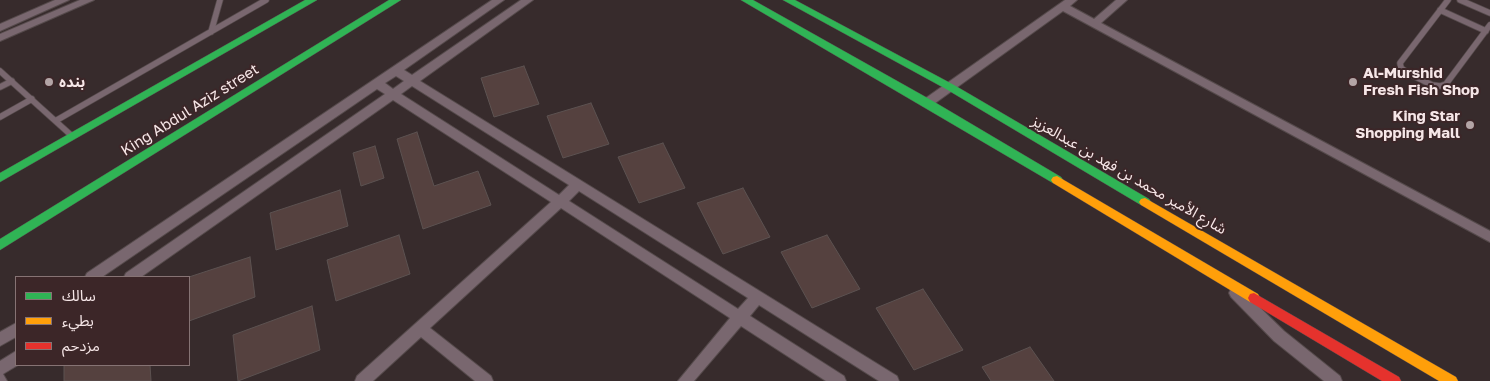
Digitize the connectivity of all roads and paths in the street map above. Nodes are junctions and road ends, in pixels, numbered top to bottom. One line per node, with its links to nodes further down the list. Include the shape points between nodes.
1 (64, 0): 19 (street)
2 (89, 0): 22 (street)
3 (220, 0): 21 (lane)
4 (266, 0): 21 (lane)
5 (312, 0): 35 (main road)
6 (396, 0): 40 (main road, King Abdul Aziz street)
7 (499, 0): 23 (street)
8 (528, 0): 26 (street)
9 (746, 0): 32 (main road)
10 (788, 0): 29 (main road, شارع الأمير محمد بن فهد بن عبدالعزيز)
11 (1122, 0): 17 (street)
12 (1448, 0): 15 (lane)
13 (1460, 0): 16 (lane)
14 (1068, 3): 17 (street); 29 (street)
15 (1440, 10): 20 (lane); 20 (lane, via 1400,63 1408,73 1432,85 1446,84)
16 (1490, 13)
17 (1096, 22): 39 (street)
18 (1490, 25): 20 (lane)
19 (0, 28)
20 (1486, 31)
21 (211, 32): 34 (lane)
22 (0, 38)
23 (396, 70): 26 (street); 27 (street)
24 (0, 71): 25 (lane)
25 (12, 81): 28 (lane); 31 (lane)
26 (411, 81): 30 (street); 37 (street)
27 (376, 83): 30 (street); 41 (street)
28 (0, 87)
29 (950, 87): 32 (street); 58 (main road, شارع الأمير محمد بن فهد بن عبدالعزيز)
30 (392, 94): 38 (street); 42 (street)
31 (32, 99): 33 (lane); 34 (lane)
32 (927, 103): 43 (main road)
33 (0, 117)
34 (57, 120): 35 (lane)
35 (73, 137): 36 (main road)
36 (0, 178)
37 (578, 185): 38 (street); 44 (street)
38 (560, 202): 45 (street); 46 (street)
39 (1490, 237)
40 (0, 245)
41 (93, 276)
42 (132, 276)
43 (1221, 278): 56 (street, via 1279,336); 57 (main road)
44 (757, 297): 45 (street); 55 (street)
45 (740, 317): 53 (street); 54 (street)
46 (420, 328): 51 (street); 52 (street)
47 (15, 330): 48 (street)
48 (0, 340)
49 (15, 359): 50 (street)
50 (0, 369)
51 (362, 381)
52 (486, 381)
53 (685, 381)
54 (839, 381)
55 (892, 381)
56 (1335, 381)
57 (1394, 381)
58 (1451, 381)

